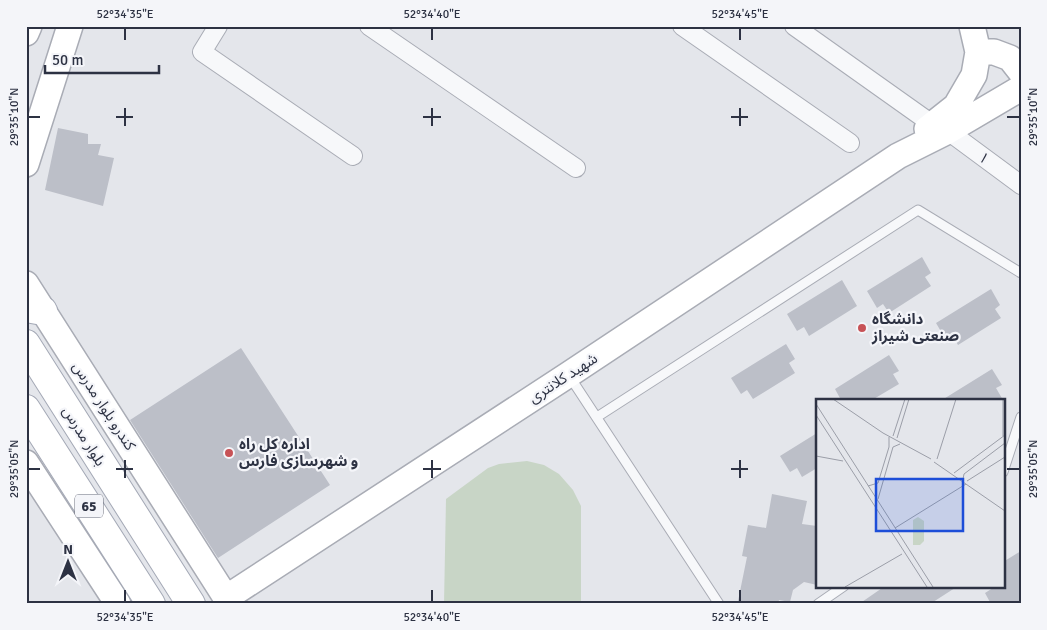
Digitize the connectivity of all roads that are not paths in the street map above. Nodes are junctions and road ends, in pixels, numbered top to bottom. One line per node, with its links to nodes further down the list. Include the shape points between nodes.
1 (29, 26): 8 (street)
2 (70, 26): 11 (street)
3 (218, 26): 16 (street, via 202,52)
4 (369, 26): 18 (street)
5 (682, 26): 15 (street)
6 (794, 26): 14 (street, ۱)
7 (972, 26): 9 (street)
8 (26, 33)
9 (978, 52): 10 (street, via 994,52 1010,58); 14 (street, via 974,75)
10 (1021, 72)
11 (51, 88): 13 (street); 17 (street)
12 (1021, 88): 14 (street)
13 (26, 97)
14 (940, 128): 19 (street, ۱); 24 (street, شهید کلانتری)
15 (850, 143)
16 (353, 156)
17 (26, 164)
18 (576, 168)
19 (1021, 185)
20 (1021, 273): 27 (lane, via 918,210)
21 (26, 284): 22 (street, کندرو بلوار مدرس)
22 (35, 310): 31 (street, کندرو بلوار مدرس)
23 (26, 344): 34 (main road, بلوار مدرس / 65)
24 (568, 375): 27 (lane); 31 (street, شهید کلانتری)
25 (26, 409): 33 (main road, 65)
26 (1021, 417): 29 (lane)
27 (596, 418): 35 (lane)
28 (26, 463): 32 (street)
29 (1004, 469)
30 (841, 588): 36 (lane)
31 (228, 601)
32 (118, 604)
33 (151, 604)
34 (191, 604)
35 (719, 604)
36 (818, 604)

